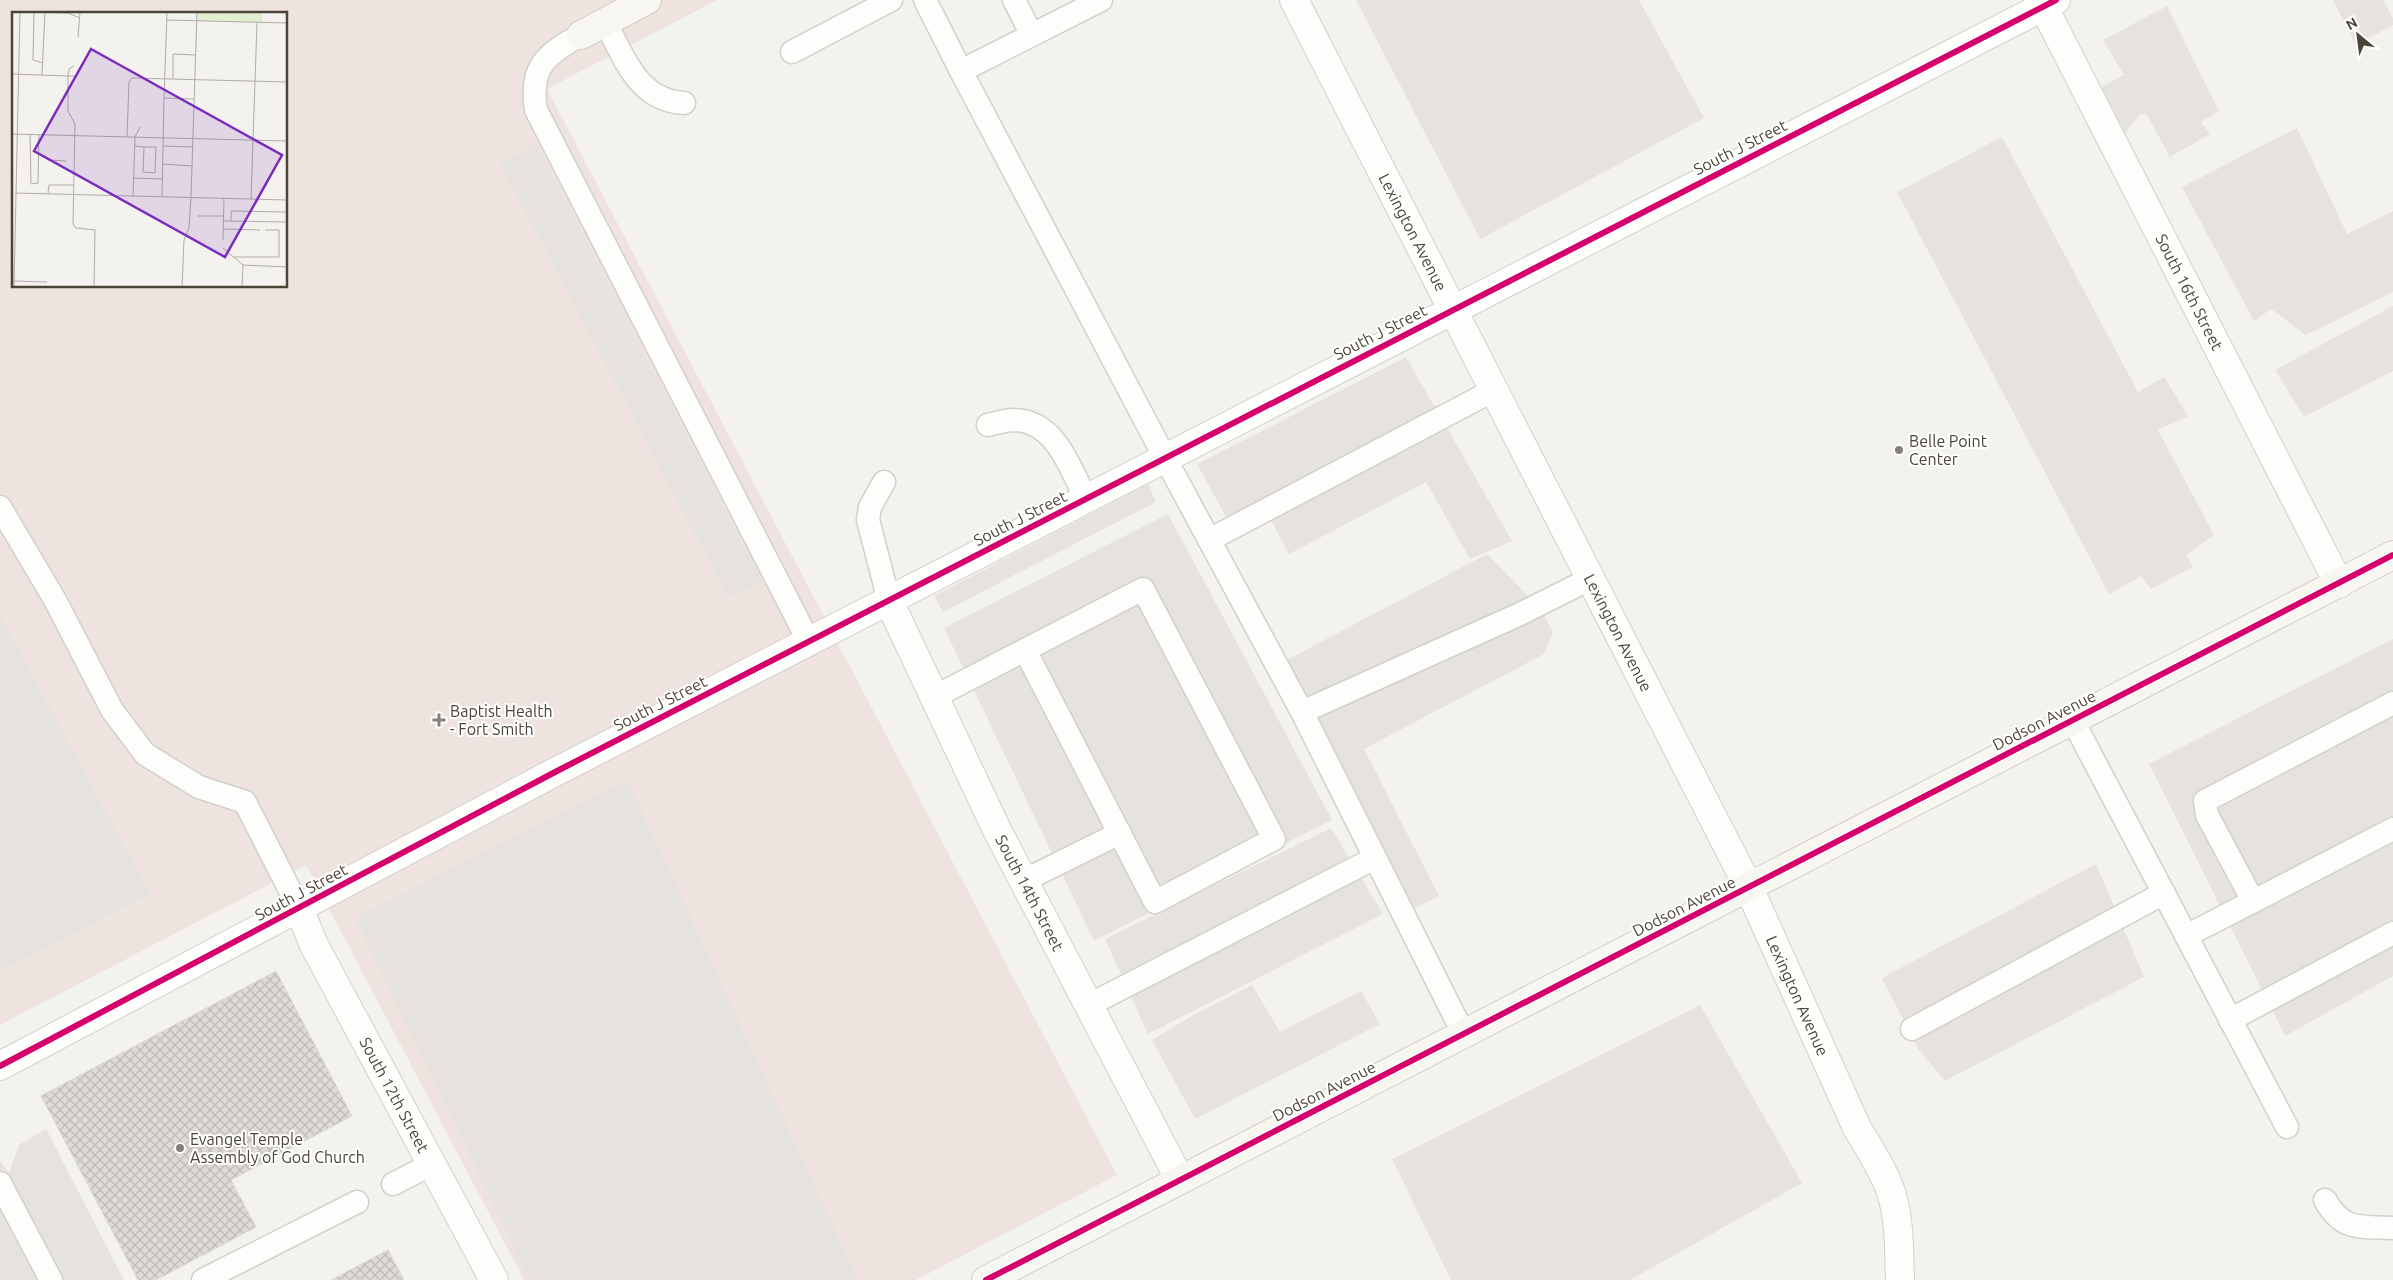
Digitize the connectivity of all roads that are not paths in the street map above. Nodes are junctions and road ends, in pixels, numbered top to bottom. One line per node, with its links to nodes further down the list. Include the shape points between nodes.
1 (647, 0): 8 (street)
2 (891, 0): 11 (lane)
3 (925, 0): 12 (lane)
4 (1014, 0): 10 (lane)
5 (1101, 0): 10 (lane)
6 (1294, 0): 14 (street, Lexington Avenue)
7 (2047, 2): 14 (street, South J Street); 24 (street, South 16th Street)
8 (606, 22): 9 (street); 13 (lane, via 635,77 648,92 660,99)
9 (581, 35): 26 (lane, via 545,59 535,76 536,110)
10 (1032, 35): 12 (lane)
11 (792, 52)
12 (961, 71): 17 (lane)
13 (684, 103)
14 (1453, 310): 15 (street, Lexington Avenue); 17 (street, South J Street)
15 (1494, 390): 21 (lane); 23 (street, Lexington Avenue)
16 (988, 425): 19 (lane, via 1014,420 1034,423 1046,430)
17 (1165, 458): 19 (street, South J Street); 21 (lane)
18 (884, 482): 25 (lane, via 870,507 868,520)
19 (1086, 499): 25 (street, South J Street)
20 (0, 507): 39 (lane, via 55,600 112,710 145,754 199,787 245,802)
21 (1209, 540): 30 (lane)
22 (2393, 555): 24 (street, Dodson Avenue)
23 (1590, 579): 30 (lane); 36 (street, Lexington Avenue)
24 (2339, 584): 31 (street, Dodson Avenue)
25 (889, 601): 26 (street, South J Street); 28 (street, South 14th Street)
26 (809, 642): 39 (street, South J Street, via 548,775)
27 (1025, 650): 28 (lane); 33 (lane); 33 (lane, via 1143,589 1274,839 1155,902)
28 (934, 697): 35 (street, South 14th Street, via 997,830)
29 (2393, 704): 38 (lane, via 2205,801 2207,815)
30 (1302, 712): 34 (lane)
31 (2073, 721): 36 (street, Dodson Avenue); 37 (lane)
32 (2393, 829): 38 (lane)
33 (1120, 832): 35 (lane)
34 (1374, 858): 42 (lane); 45 (lane)
35 (1025, 880): 42 (street, South 14th Street)
36 (1749, 888): 45 (street, Dodson Avenue); 59 (street, Lexington Avenue, via 1857,1128 1891,1193)
37 (2164, 893): 41 (lane); 44 (lane)
38 (2253, 901): 41 (lane)
39 (299, 908): 46 (street, South J Street); 48 (street, South 12th Street, via 314,945)
40 (2393, 933): 43 (lane)
41 (2186, 936): 43 (lane)
42 (1089, 1005): 49 (street, South 14th Street)
43 (2230, 1020): 47 (lane)
44 (1912, 1029)
45 (1464, 1035): 49 (street, Dodson Avenue)
46 (0, 1066)
47 (2287, 1128)
48 (432, 1164): 51 (lane); 57 (street, South 12th Street)
49 (1180, 1180): 58 (street, Dodson Avenue)
50 (0, 1183): 55 (lane)
51 (393, 1184)
52 (2326, 1200): 54 (lane, via 2344,1224)
53 (357, 1202): 56 (lane)
54 (2393, 1228)
55 (51, 1280)
56 (203, 1280)
57 (494, 1280)
58 (986, 1280)
59 (1900, 1280)

